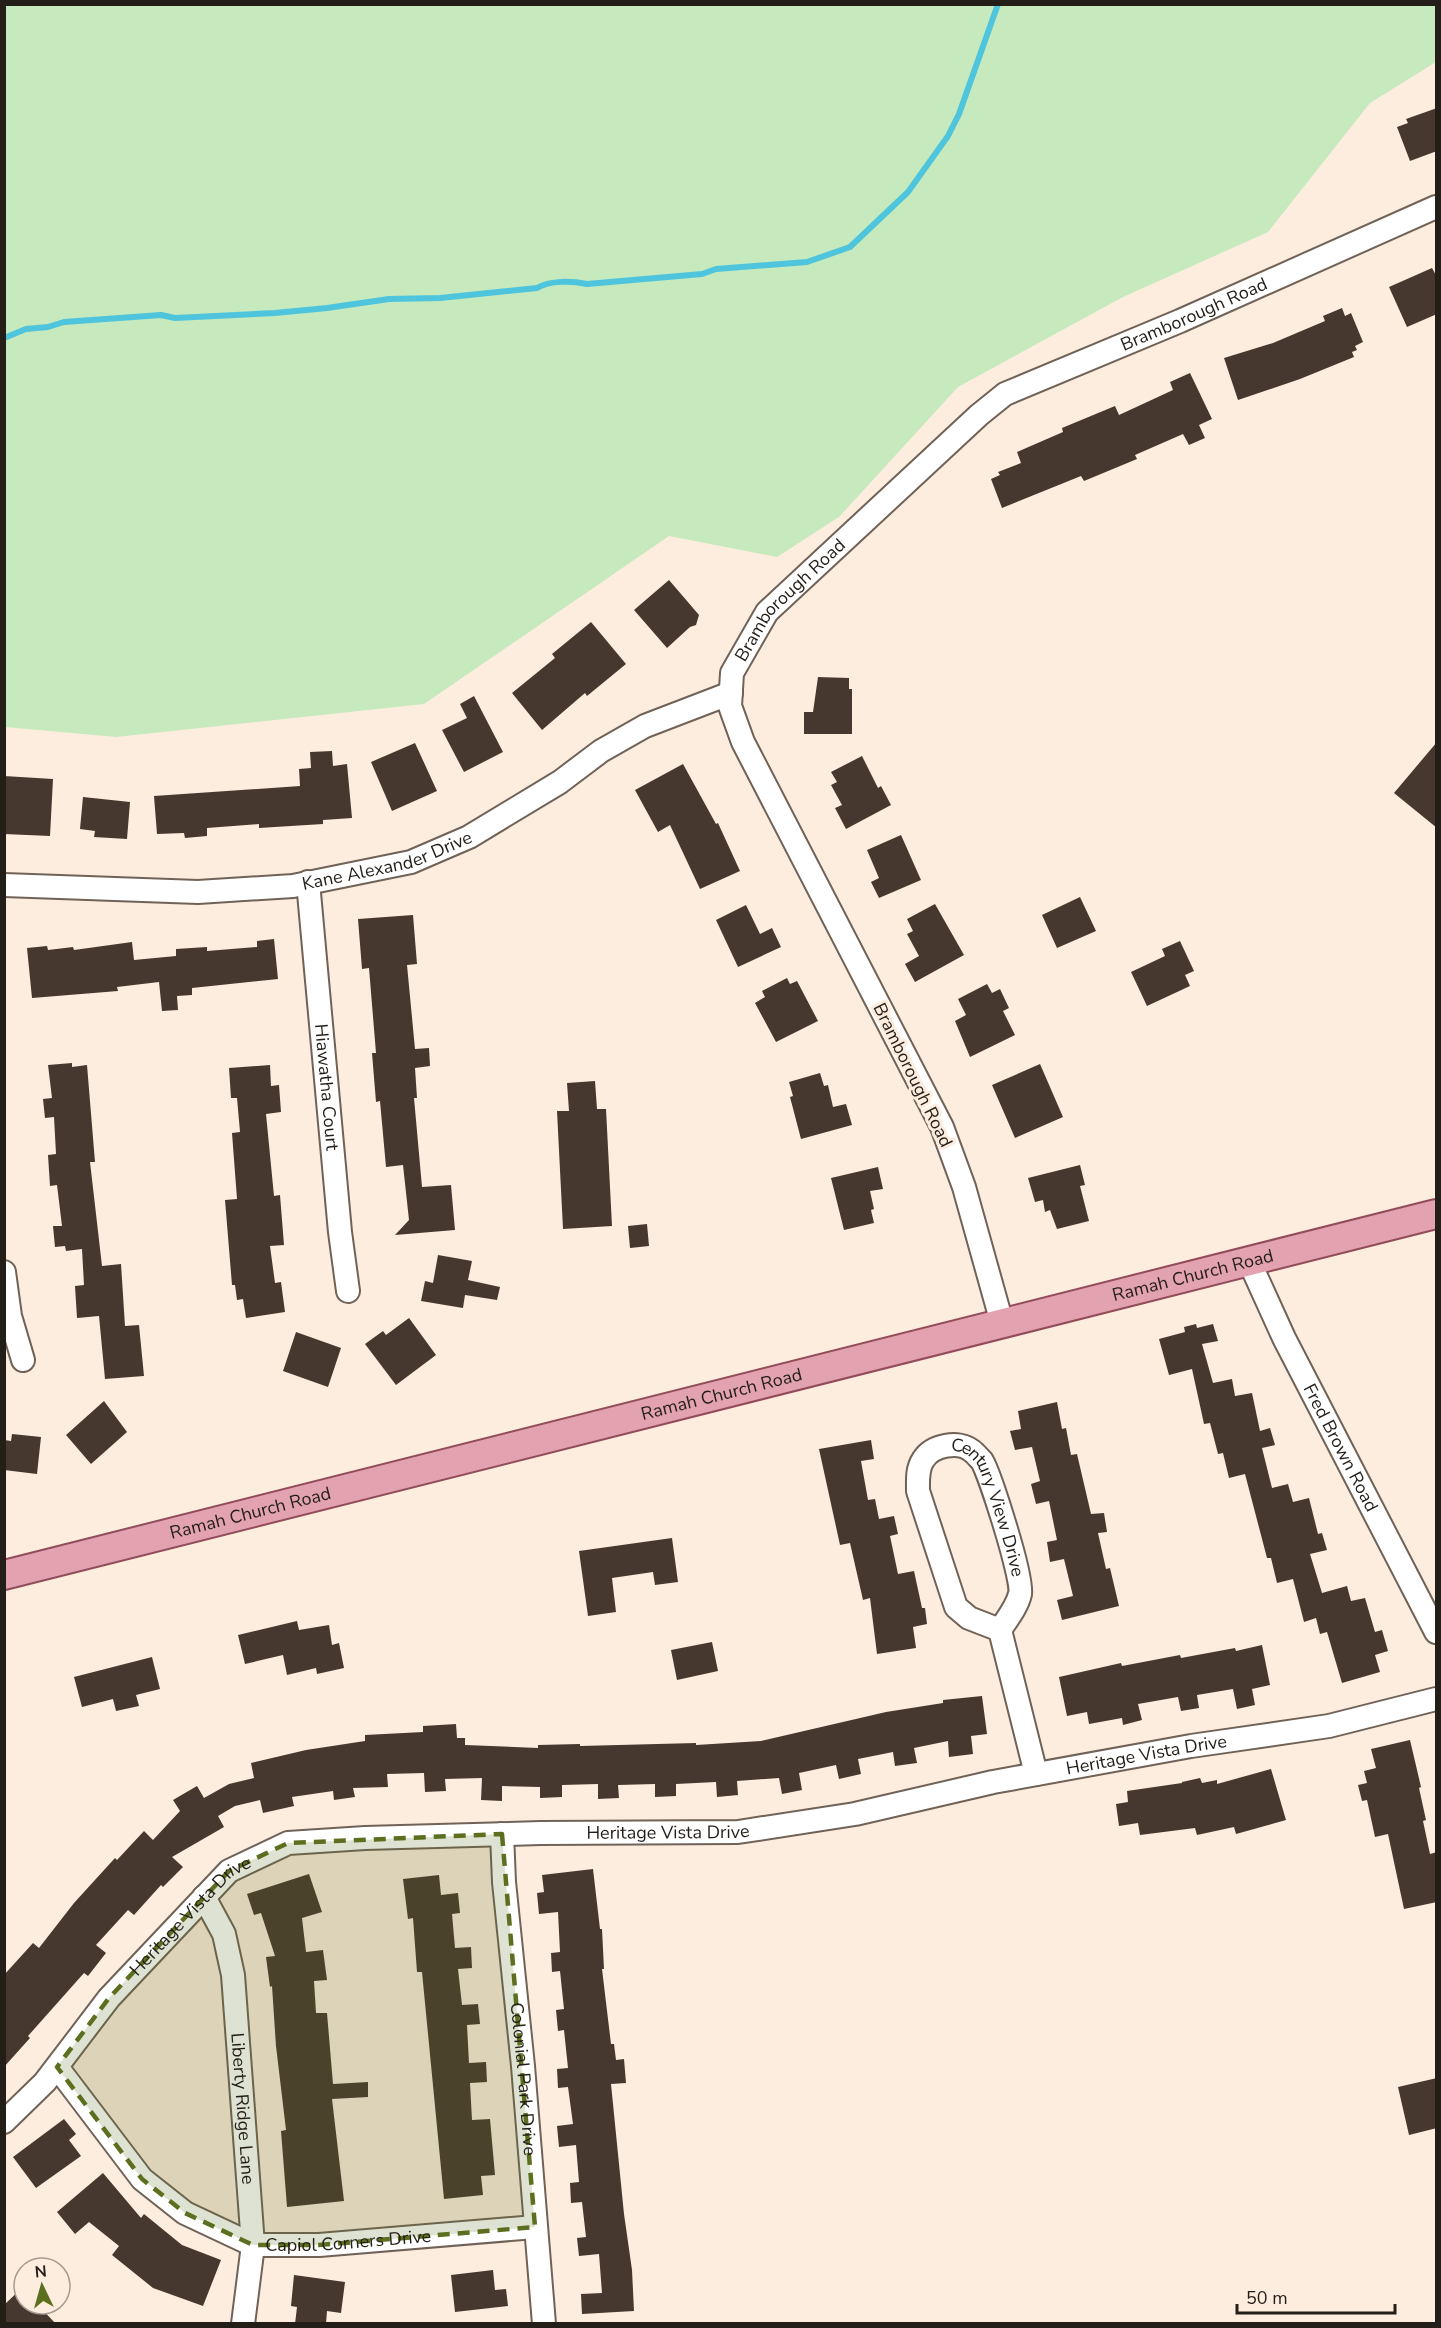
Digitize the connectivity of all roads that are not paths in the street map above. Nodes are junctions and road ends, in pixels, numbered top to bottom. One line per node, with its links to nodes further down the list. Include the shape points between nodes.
1 (1437, 207): 2 (street, Bramborough Road, via 1005,394 767,612 732,673)
2 (731, 693): 3 (street, Kane Alexander Drive, via 645,726 469,837 411,861); 9 (street, Bramborough Road, via 730,706 743,742 942,1127 964,1187)
3 (308, 882): 4 (street, Kane Alexander Drive, via 198,892); 8 (street, Hiawatha Court)
4 (4, 885)
5 (1437, 1214): 6 (main road, Ramah Church Road)
6 (1249, 1261): 9 (main road, Ramah Church Road); 13 (street, Fred Brown Road, via 1284,1338)
7 (4, 1272): 10 (street, via 10,1317)
8 (348, 1291)
9 (1002, 1323): 11 (main road, Ramah Church Road)
10 (23, 1360)
11 (4, 1575)
12 (1000, 1630): 12 (street, Century View Drive, via 1020,1593 1015,1558 982,1462 970,1449 953,1444 939,1448 921,1462 918,1491 956,1607 969,1618); 15 (street)
13 (1437, 1632)
14 (1437, 1699): 15 (street, Heritage Vista Drive, via 1329,1726)
15 (1036, 1774): 16 (street, Heritage Vista Drive, via 855,1814 738,1832)
16 (502, 1834): 17 (street, Heritage Vista Drive, via 288,1843 229,1871); 20 (street, Colonial Park Drive)
17 (204, 1897): 18 (street, Heritage Vista Drive, via 109,1998); 21 (street, Liberty Ridge Lane, via 224,1934 233,1976)
18 (57, 2067): 19 (street, Heritage Vista Drive); 21 (street, Capiol Corners Drive, via 142,2179 185,2213)
19 (4, 2122)
20 (535, 2227): 21 (street, Capiol Corners Drive, via 319,2246); 23 (street, Colonial Park Drive)
21 (253, 2245): 22 (street, Liberty Ridge Lane)
22 (243, 2324)
23 (544, 2324)

